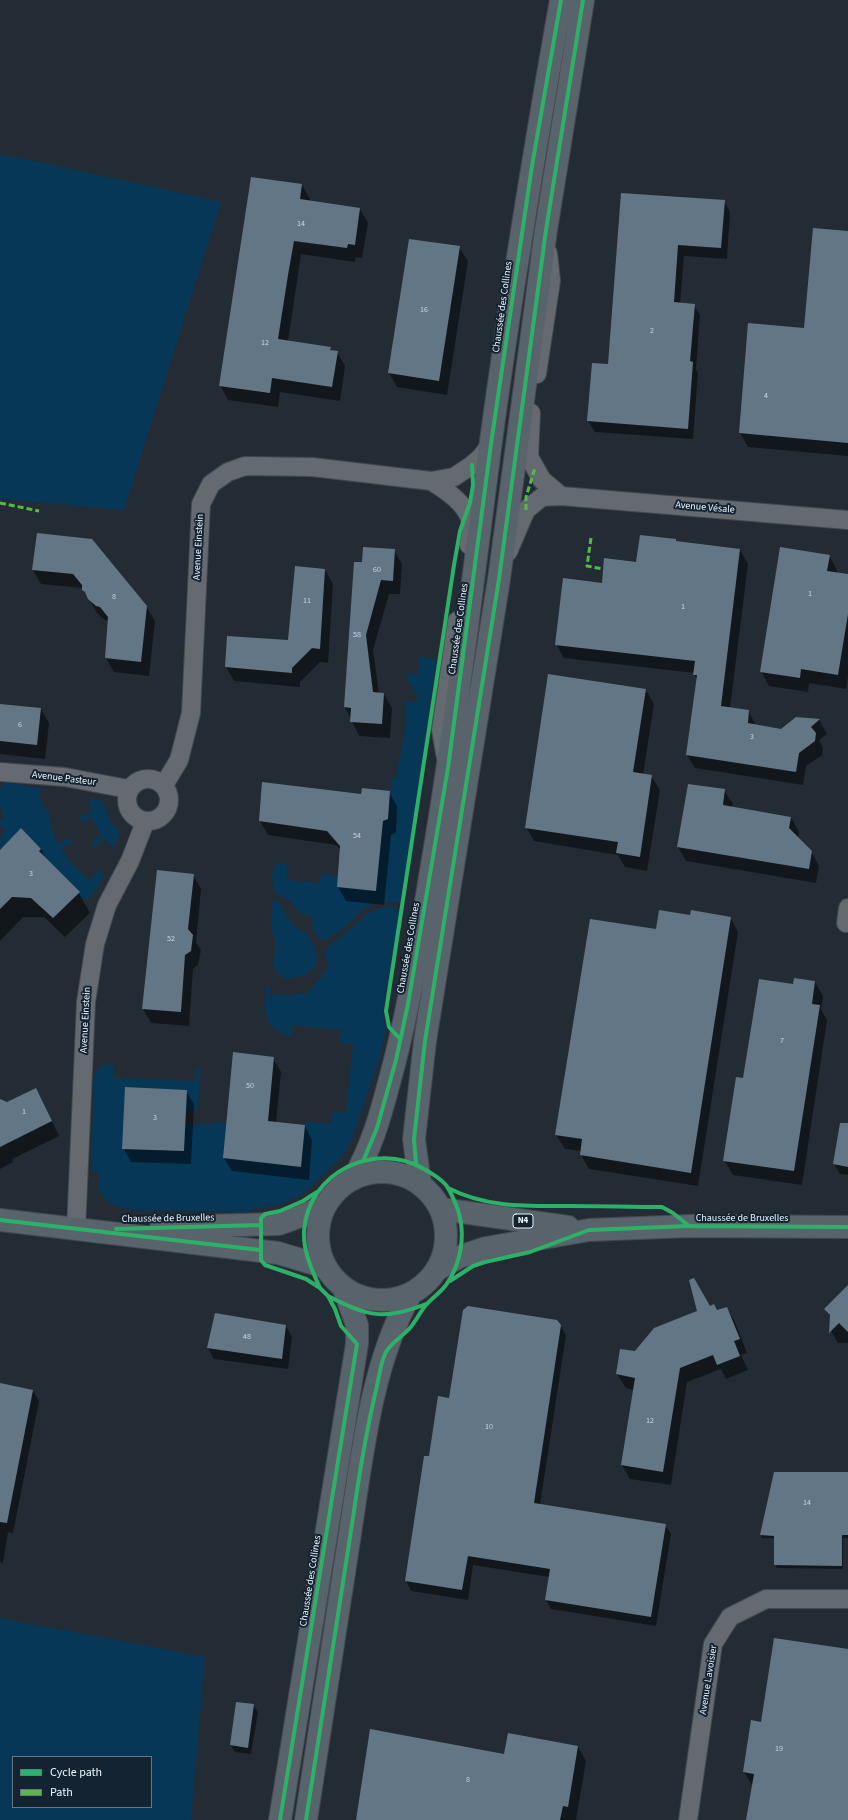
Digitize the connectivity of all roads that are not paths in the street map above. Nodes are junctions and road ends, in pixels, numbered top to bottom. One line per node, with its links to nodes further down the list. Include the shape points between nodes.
1 (561, 0): 4 (main road, Chaussée des Collines, via 532,166)
2 (583, 0): 3 (main road)
3 (546, 230): 6 (street, via 551,281 530,425 529,457 542,480); 8 (main road)
4 (491, 444): 5 (street, Avenue Einstein, via 472,465 454,476); 9 (main road, Chaussée des Collines)
5 (431, 481): 9 (street, Avenue Einstein, via 453,495 472,525 441,730); 11 (street, Avenue Einstein, via 312,467 245,466 228,472 211,484 201,504 191,713 179,760)
6 (561, 496): 7 (street, Avenue Vésale); 8 (street, Avenue Vésale, via 542,498 526,510 511,541)
7 (848, 520)
8 (499, 579): 15 (main road, via 425,1041 414,1139)
9 (448, 768): 14 (main road, Chaussée des Collines, via 396,1060 377,1128)
10 (0, 772): 12 (street, Avenue Pasteur, via 65,778)
11 (164, 785): 12 (street, via 151,779 135,783); 13 (street, via 169,801 164,813 155,821)
12 (128, 788): 13 (street, via 128,806 131,814)
13 (145, 822): 20 (street, Avenue Einstein, via 130,861 107,905 91,966 86,1002)
14 (353, 1179): 15 (main road, Chaussée de Bruxelles / N4, via 376,1172 391,1173); 16 (main road, Chaussée de Bruxelles / N4, via 338,1190)
15 (420, 1184): 17 (main road, Chaussée de Bruxelles / N4, via 432,1195)
16 (326, 1205): 20 (main road, Chaussée de Bruxelles / N4, via 279,1224); 22 (main road, Chaussée de Bruxelles / N4, via 319,1225 318,1247)
17 (441, 1209): 21 (main road, Chaussée de Bruxelles / N4); 23 (main road, Chaussée de Bruxelles / N4, via 447,1229 446,1250)
18 (0, 1220): 20 (main road, Chaussée de Bruxelles / N4)
19 (848, 1227): 21 (main road, Chaussée de Bruxelles / N4, via 689,1226)
20 (76, 1230): 22 (main road, Chaussée de Bruxelles / N4, via 278,1253)
21 (588, 1230): 23 (main road, Chaussée de Bruxelles / N4, via 486,1248 459,1257)
22 (325, 1267): 24 (main road, Chaussée de Bruxelles / N4)
23 (438, 1269): 25 (main road, Chaussée de Bruxelles / N4, via 426,1284)
24 (344, 1289): 25 (main road, Chaussée de Bruxelles / N4, via 365,1299 388,1301); 27 (main road, Chaussée des Collines, via 357,1325 357,1344)
25 (410, 1295): 28 (main road, via 385,1352 366,1434)
26 (848, 1599): 29 (street, Avenue Lavoisier, via 766,1599 730,1617 713,1644)
27 (280, 1820)
28 (306, 1820)
29 (688, 1820)

